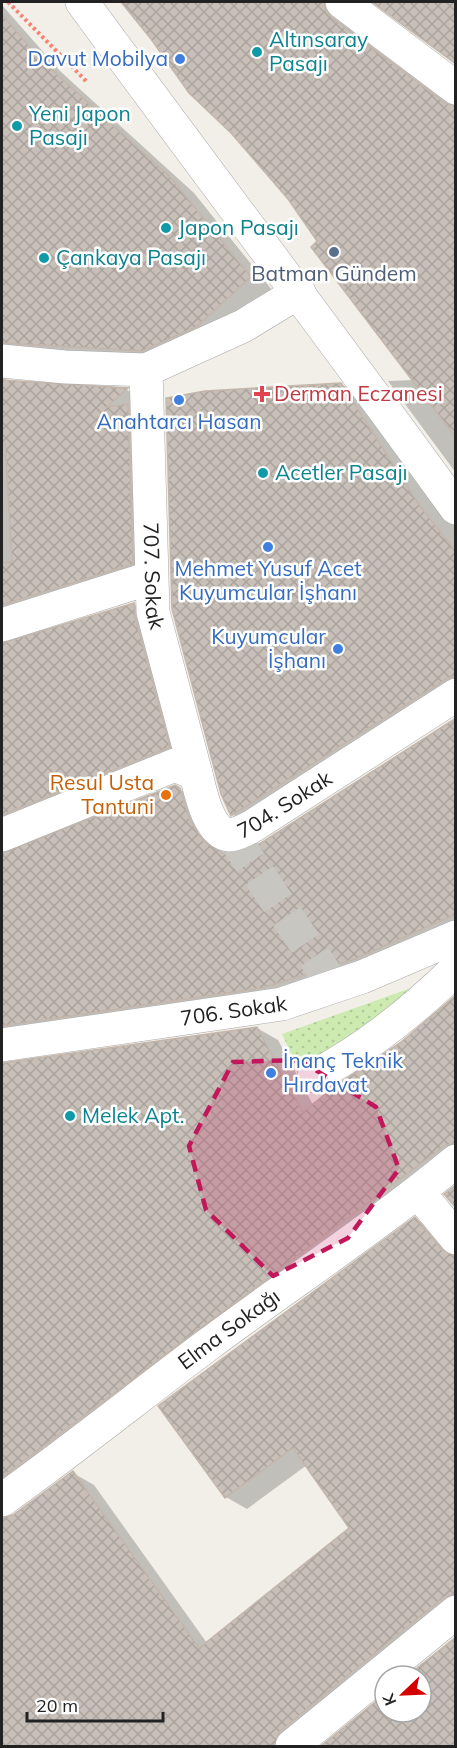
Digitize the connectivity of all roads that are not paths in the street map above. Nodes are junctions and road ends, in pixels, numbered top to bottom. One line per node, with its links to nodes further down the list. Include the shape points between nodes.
1 (82, 2): 4 (street, via 226,200)
2 (342, 2): 3 (street)
3 (456, 88)
4 (299, 292): 6 (street, via 243,326); 7 (street)
5 (2, 361): 6 (street)
6 (147, 370): 8 (street, 707. Sokak)
7 (456, 508)
8 (150, 578): 9 (street); 11 (street, 707. Sokak, via 153,612)
9 (2, 625)
10 (456, 695): 11 (street, 704. Sokak, via 270,815 232,835 222,834 214,826)
11 (196, 774): 12 (street, via 175,765)
12 (2, 835)
13 (456, 937): 15 (street, 706. Sokak, via 363,977 282,1004)
14 (456, 969): 16 (street, via 422,1002 334,1066)
15 (2, 1045)
16 (314, 1076)
17 (456, 1161): 18 (street, Elma Sokağı)
18 (418, 1192): 19 (street); 20 (street, Elma Sokağı)
19 (456, 1238)
20 (2, 1500)
21 (456, 1612): 22 (street)
22 (292, 1746)

